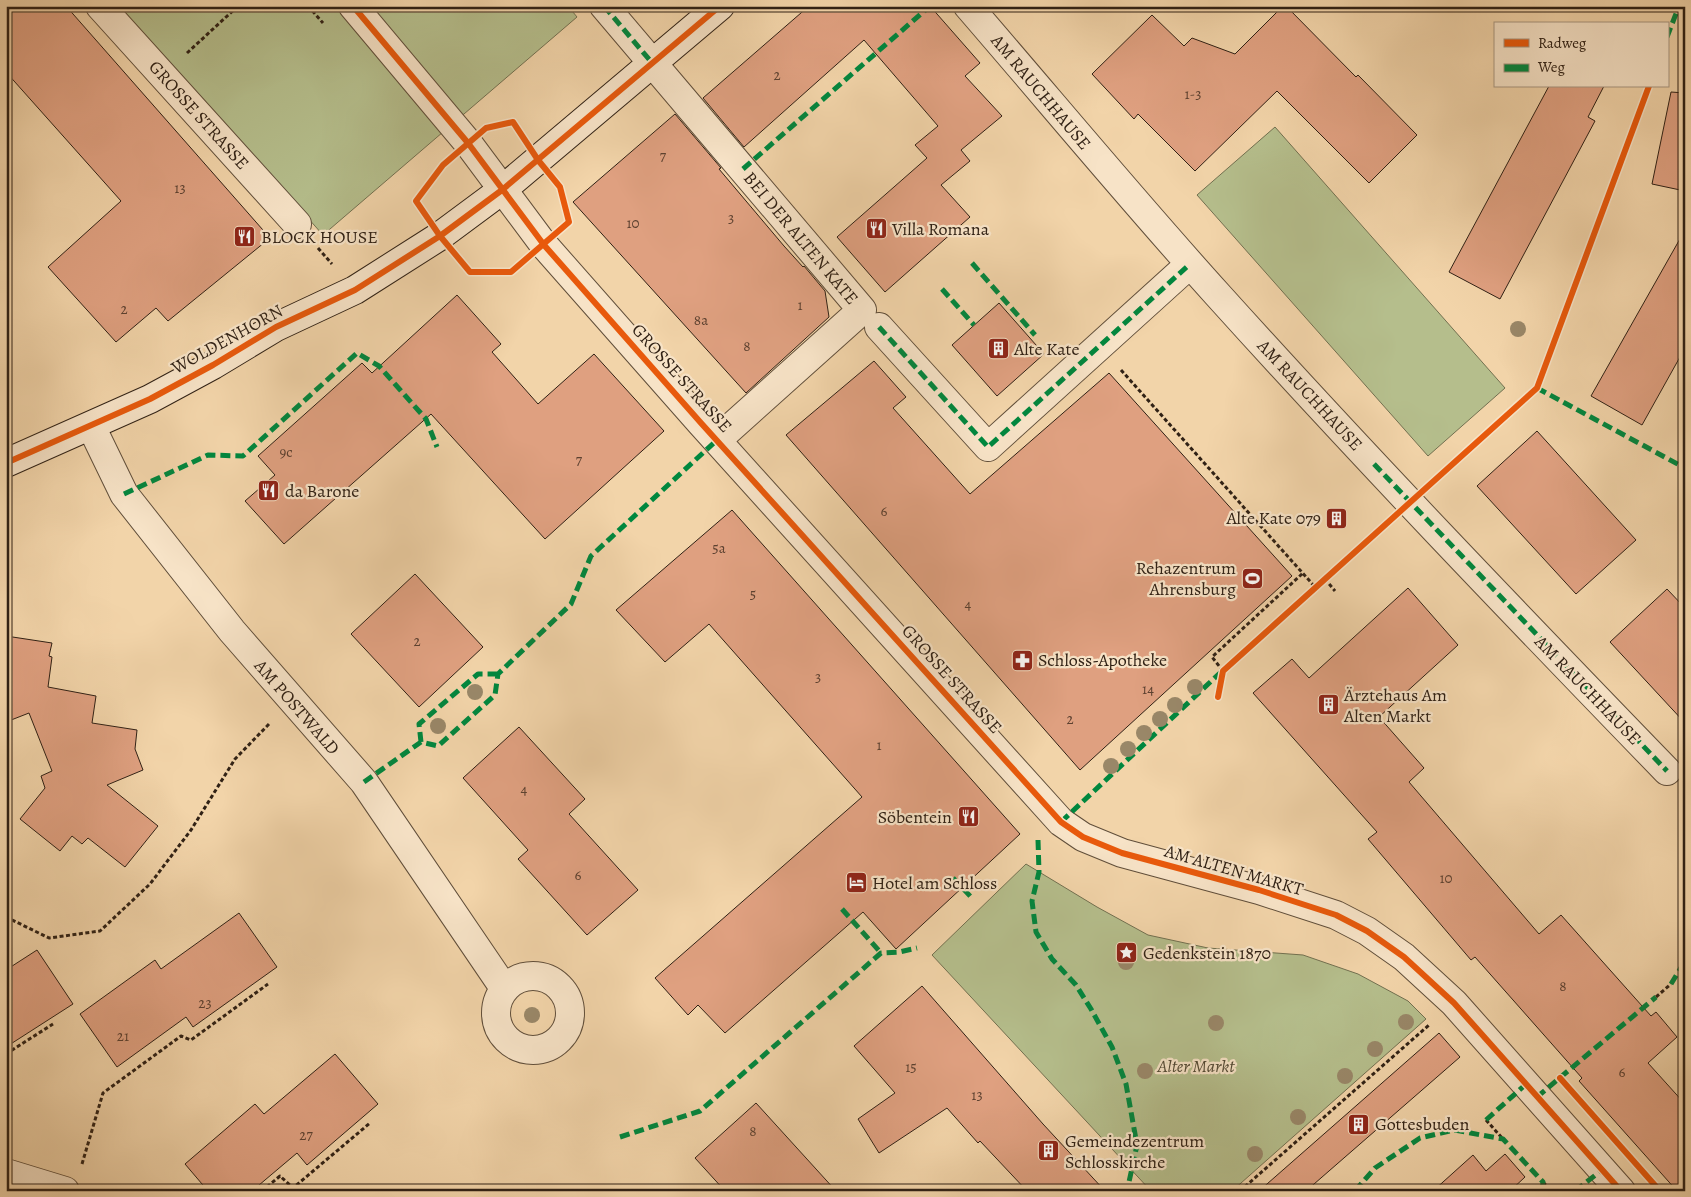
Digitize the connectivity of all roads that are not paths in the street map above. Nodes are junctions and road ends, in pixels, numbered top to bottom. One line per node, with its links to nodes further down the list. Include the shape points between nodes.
1 (100, 6): 8 (street, GROSSE STRASSE)
2 (353, 6): 7 (street, GROSSE STRASSE, via 450,121)
3 (604, 6): 6 (street)
4 (720, 6): 6 (street, WOLDENHORN)
5 (968, 6): 9 (street, AM RAUCHHAUSE)
6 (653, 64): 7 (street, WOLDENHORN); 12 (street, BEI DER ALTEN KATE, via 862,310)
7 (502, 190): 11 (street, WOLDENHORN, via 440,236 356,290 276,328 150,399); 12 (street, GROSSE STRASSE, via 544,245)
8 (296, 224)
9 (1190, 264): 10 (street, via 988,447); 15 (street, AM RAUCHHAUSE)
10 (879, 327)
11 (91, 426): 13 (street, WOLDENHORN); 16 (street, AM POSTWALD, via 124,494 232,632 364,782)
12 (717, 440): 14 (street, GROSSE STRASSE)
13 (6, 463)
14 (1002, 757): 19 (street, AM ALTEN MARKT, via 1061,822 1083,837 1122,853 1259,890 1336,915 1367,931 1404,957 1454,1003)
15 (1667, 771)
16 (504, 988)
17 (6, 1174): 18 (street)
18 (72, 1182)
19 (1621, 1191)

